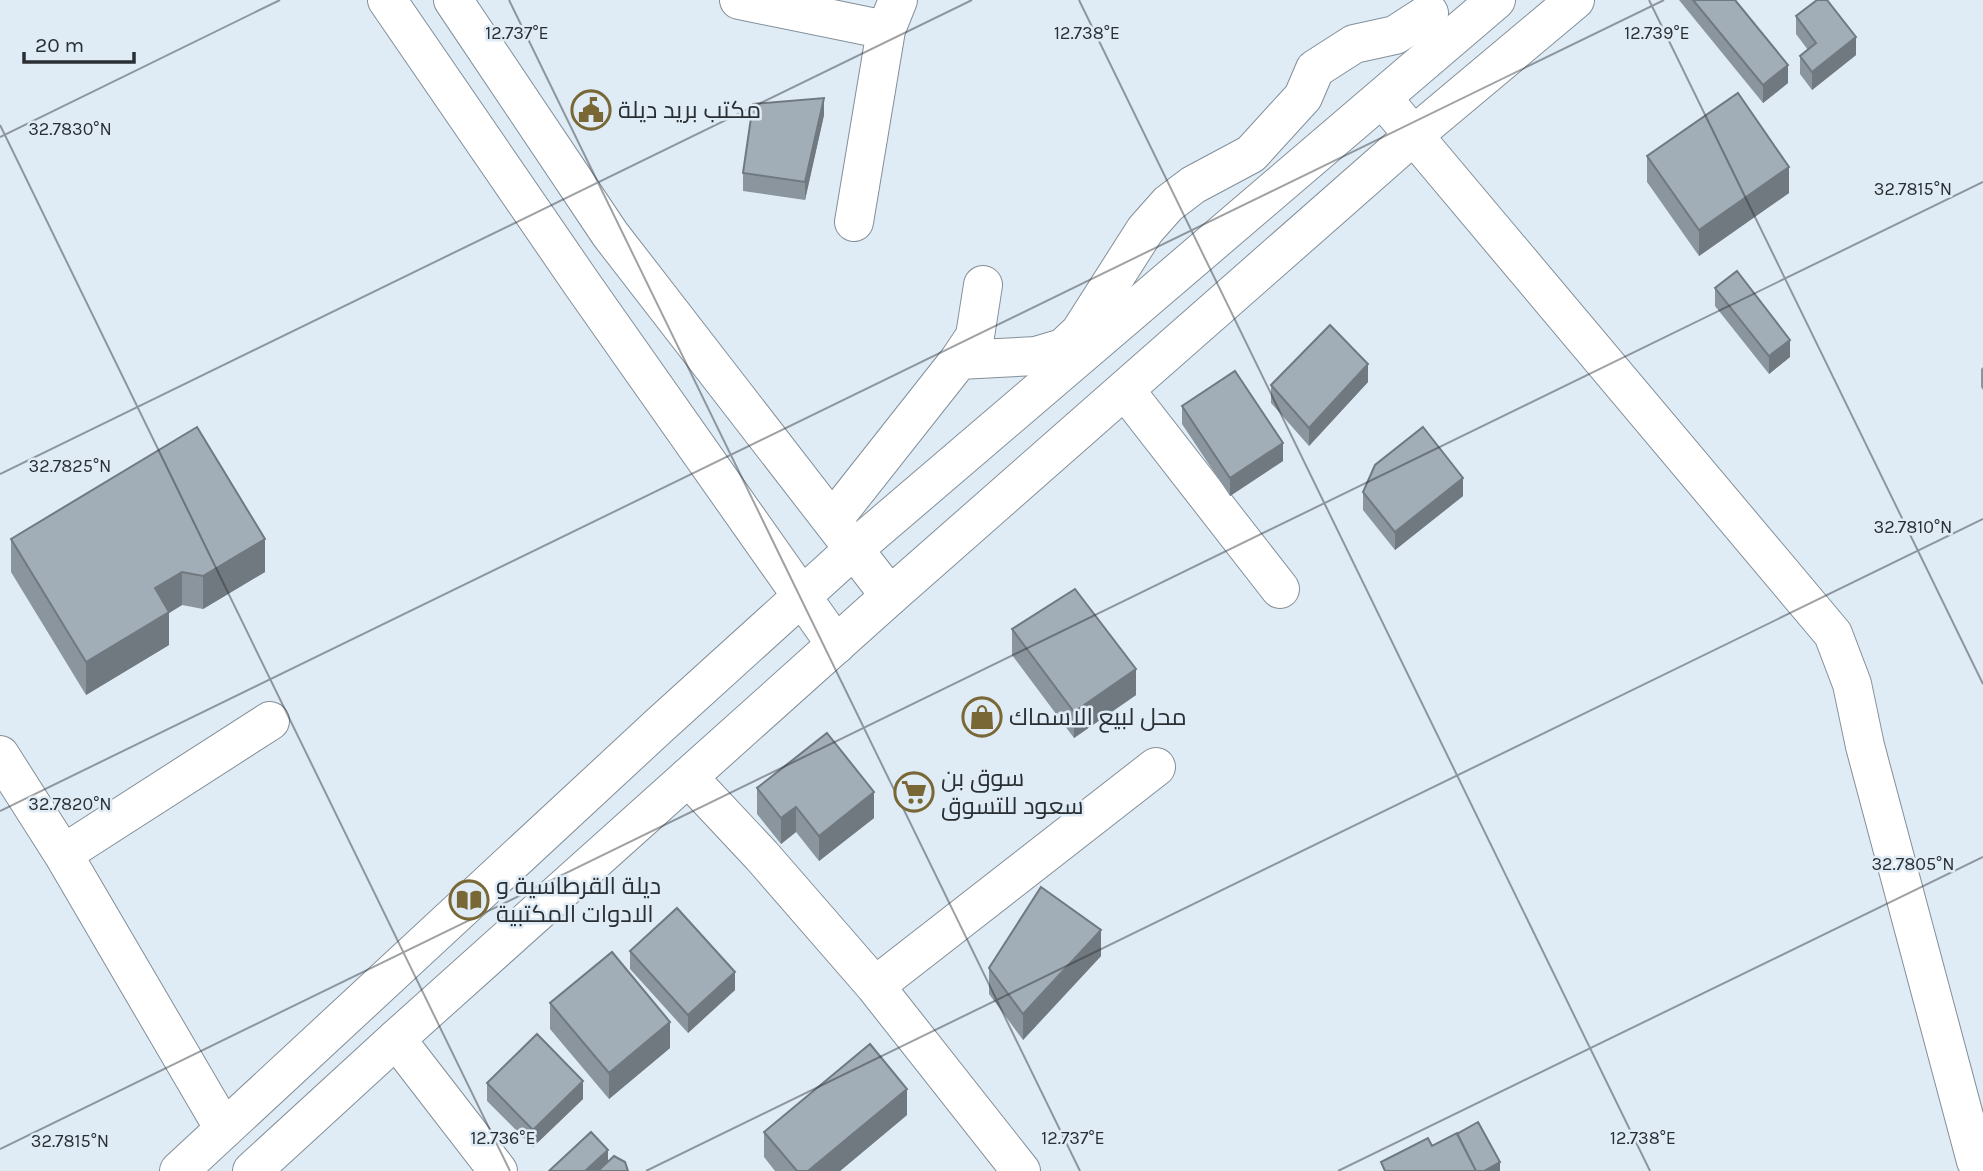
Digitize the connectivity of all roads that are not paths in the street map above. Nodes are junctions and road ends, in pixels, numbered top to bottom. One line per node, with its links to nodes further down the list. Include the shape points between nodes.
1 (387, 0): 8 (street)
2 (739, 0): 6 (street)
3 (1496, 0): 7 (street)
4 (1575, 0): 10 (street)
5 (457, 2): 8 (street); 15 (street, via 610,234)
6 (892, 15): 11 (street)
7 (1432, 18): 9 (street); 13 (street, via 1395,35 1354,44 1315,69 1303,97 1251,154 1168,204 1145,230 1080,332 1063,348 1036,356)
8 (411, 35): 17 (street)
9 (1383, 99): 10 (street); 15 (street)
10 (1414, 135): 14 (street); 28 (street, via 1833,634 1852,684)
11 (854, 222)
12 (983, 285): 13 (street, via 975,336)
13 (959, 360): 15 (street)
14 (1125, 390): 16 (street); 18 (street)
15 (843, 535): 17 (street); 18 (street)
16 (1280, 589)
17 (802, 596): 19 (street); 27 (street)
18 (890, 596): 19 (street)
19 (836, 645): 23 (street)
20 (270, 721): 24 (street)
21 (0, 755): 24 (street)
22 (1156, 767): 25 (street)
23 (688, 777): 25 (street); 26 (street)
24 (63, 854): 27 (street)
25 (875, 986): 32 (street)
26 (396, 1039): 30 (street); 31 (street)
27 (224, 1129): 29 (street)
28 (1970, 1168)
29 (179, 1171)
30 (252, 1171)
31 (498, 1171)
32 (1021, 1171)

